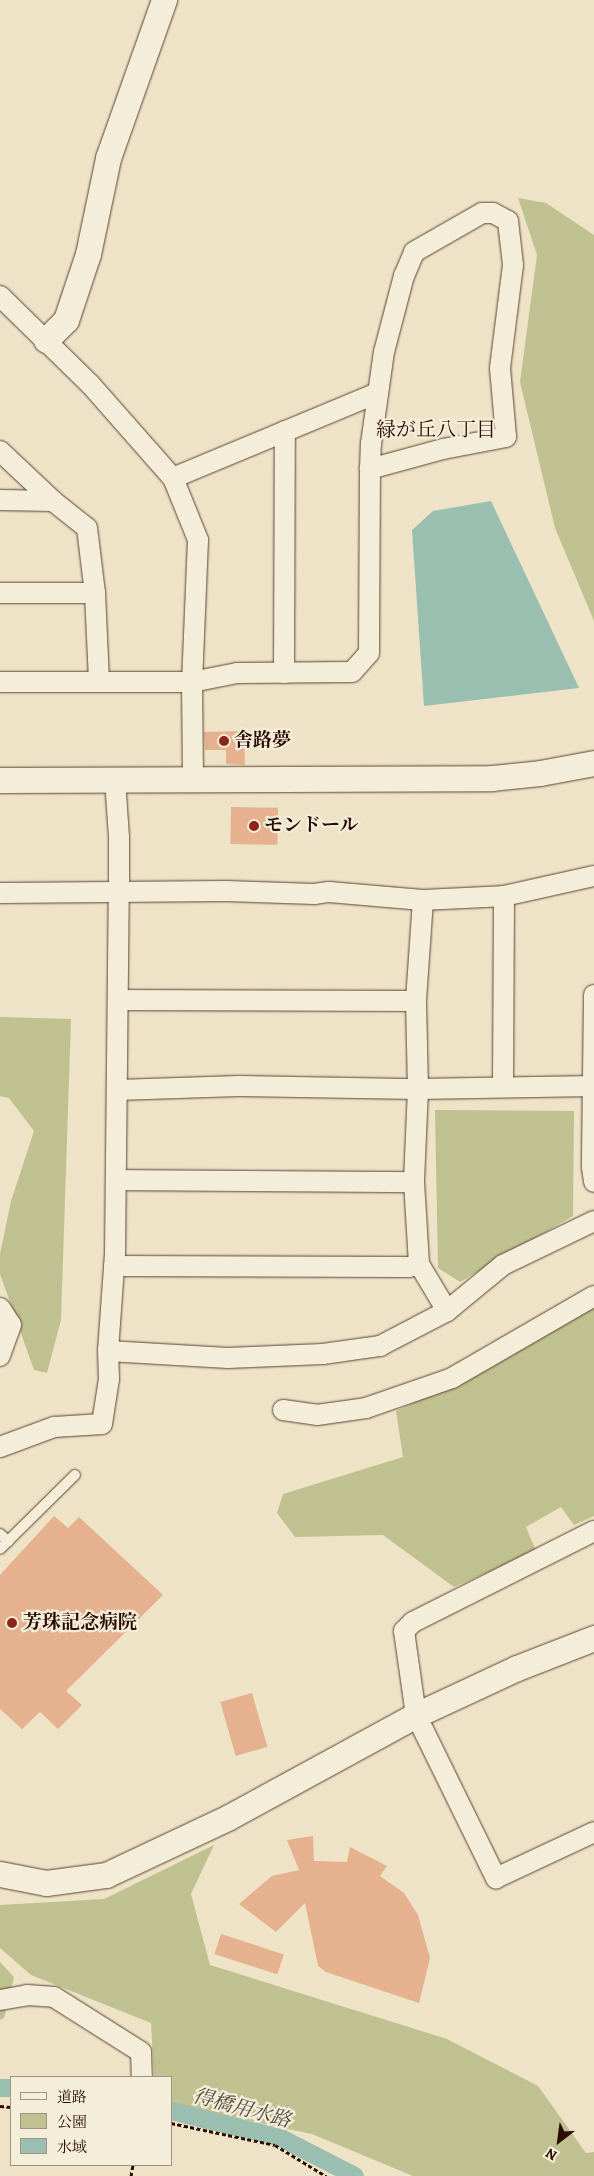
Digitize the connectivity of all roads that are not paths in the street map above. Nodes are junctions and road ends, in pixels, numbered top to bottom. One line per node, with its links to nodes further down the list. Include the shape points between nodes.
1 (164, 0): 3 (street, via 108,158 88,254 66,320)
2 (0, 296): 3 (street)
3 (46, 340): 8 (street, via 124,419)
4 (377, 393): 5 (street); 7 (street); 7 (street, via 384,352 404,276 414,252 482,214 493,213 508,222 513,265 500,368 506,437 443,449)
5 (285, 431): 8 (street); 13 (street)
6 (0, 451): 10 (street)
7 (370, 469): 13 (street, via 369,652 352,672)
8 (174, 478): 16 (street, via 198,540)
9 (0, 500): 10 (street)
10 (53, 501): 12 (street, via 88,528)
11 (0, 593): 12 (street)
12 (95, 593): 15 (street)
13 (284, 673): 16 (street, via 237,673)
14 (0, 682): 15 (street)
15 (99, 682): 16 (street)
16 (192, 682): 18 (street)
17 (594, 763): 18 (street, via 492,778)
18 (193, 779): 20 (street)
19 (0, 780): 20 (street)
20 (115, 780): 22 (street)
21 (594, 876): 24 (street)
22 (119, 892): 23 (street); 25 (street, via 329,892); 27 (street)
23 (0, 893)
24 (504, 896): 25 (street); 30 (street)
25 (422, 900): 28 (street)
26 (594, 995): 29 (street)
27 (118, 1000): 28 (street); 32 (street)
28 (416, 1001): 31 (street)
29 (594, 1086): 30 (street); 35 (street)
30 (503, 1087): 31 (street)
31 (418, 1089): 32 (street, via 239,1086); 34 (street)
32 (117, 1090): 33 (street)
33 (116, 1180): 34 (street); 38 (street)
34 (414, 1182): 37 (street)
35 (594, 1182)
36 (594, 1221): 41 (street, via 503,1265)
37 (419, 1264): 38 (street, via 409,1267); 41 (street)
38 (114, 1266): 42 (street)
39 (594, 1296): 44 (street, via 452,1378 366,1408 317,1415)
40 (0, 1308): 43 (street, via 11,1326)
41 (447, 1311): 42 (street, via 380,1346 323,1354 228,1358)
42 (108, 1351): 45 (street, via 102,1424 54,1427)
43 (0, 1356)
44 (283, 1410)
45 (0, 1447)
46 (75, 1475): 48 (lane)
47 (594, 1531): 51 (street, via 413,1622 404,1631)
48 (4, 1538): 49 (lane)
49 (0, 1549)
50 (594, 1638): 51 (street, via 517,1668)
51 (416, 1715): 52 (street, via 496,1878); 53 (street, via 229,1817 106,1875 46,1883)
52 (594, 1832)
53 (0, 1874)
54 (0, 2000): 55 (street, via 26,1995 54,1997 141,2052)
55 (142, 2076)

